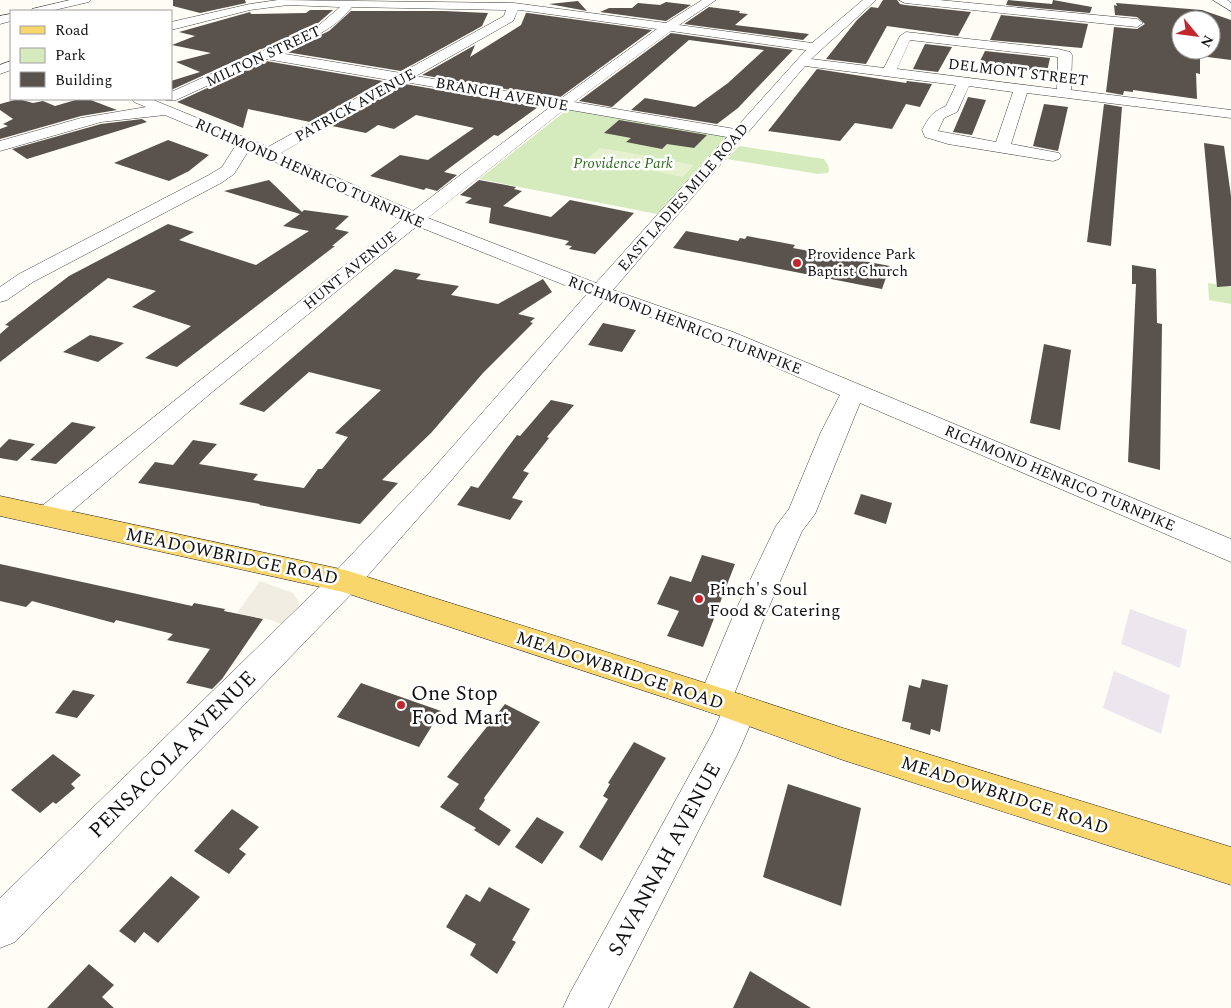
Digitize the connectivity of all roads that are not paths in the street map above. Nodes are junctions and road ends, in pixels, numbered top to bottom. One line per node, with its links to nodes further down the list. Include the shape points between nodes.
1 (85, 0): 12 (street)
2 (213, 0): 13 (street)
3 (309, 0): 8 (street)
4 (710, 0): 16 (street, HUNT AVENUE)
5 (870, 0): 17 (street, EAST LADIES MILE ROAD)
6 (905, 0): 14 (street)
7 (1219, 0): 11 (street)
8 (286, 2): 9 (street, MILTON STREET); 13 (street)
9 (349, 2): 10 (street); 18 (street, MILTON STREET, via 341,14 322,29)
10 (520, 4): 16 (street); 21 (street, PATRICK AVENUE, via 504,22)
11 (1231, 8)
12 (40, 10)
13 (219, 13): 15 (street)
14 (1138, 23)
15 (172, 26)
16 (667, 26): 17 (street); 28 (street, HUNT AVENUE)
17 (815, 46): 19 (street, EAST LADIES MILE ROAD)
18 (266, 55): 21 (street, BRANCH AVENUE); 25 (street, MILTON STREET)
19 (802, 62): 20 (street, DELMONT STREET); 31 (street, EAST LADIES MILE ROAD)
20 (891, 67): 22 (street, DELMONT STREET); 23 (street); 23 (street, via 906,36 1058,52 1065,55)
21 (404, 78): 28 (street, BRANCH AVENUE); 36 (street, PATRICK AVENUE)
22 (964, 82): 24 (street, DELMONT STREET); 34 (street, via 952,109 938,115 930,132 942,138)
23 (1057, 87): 24 (street, DELMONT STREET); 29 (street, DELMONT STREET)
24 (1021, 89): 34 (street)
25 (172, 96)
26 (120, 100): 30 (street, MILTON STREET)
27 (159, 102): 30 (street, MILTON STREET, via 138,112); 32 (street, RICHMOND HENRICO TURNPIKE)
28 (562, 104): 31 (street, BRANCH AVENUE); 38 (street, HUNT AVENUE)
29 (1231, 114)
30 (85, 120): 33 (street, MILTON STREET)
31 (738, 134): 41 (street, EAST LADIES MILE ROAD)
32 (245, 144): 36 (street, RICHMOND HENRICO TURNPIKE); 37 (street, PATRICK AVENUE, via 228,170)
33 (0, 146)
34 (1002, 148): 35 (street)
35 (1053, 156)
36 (259, 164): 37 (street, PATRICK AVENUE); 38 (street, RICHMOND HENRICO TURNPIKE, via 289,163)
37 (215, 179): 40 (street, PATRICK AVENUE)
38 (414, 219): 41 (street, RICHMOND HENRICO TURNPIKE); 45 (street, HUNT AVENUE)
39 (0, 273): 40 (street)
40 (26, 278): 42 (street, PATRICK AVENUE)
41 (600, 292): 43 (street, RICHMOND HENRICO TURNPIKE, via 725,337); 47 (street, EAST LADIES MILE ROAD, via 440,478)
42 (0, 296)
43 (854, 392): 46 (street, RICHMOND HENRICO TURNPIKE); 48 (street, SAVANNAH AVENUE, via 801,514 790,526 753,608)
44 (0, 506): 45 (main road, MEADOWBRIDGE ROAD)
45 (48, 516): 47 (main road, MEADOWBRIDGE ROAD)
46 (1231, 551)
47 (345, 582): 48 (main road, MEADOWBRIDGE ROAD); 50 (street, PENSACOLA AVENUE)
48 (727, 704): 49 (main road, MEADOWBRIDGE ROAD, via 842,744); 51 (street, SAVANNAH AVENUE, via 726,742)
49 (1231, 866)
50 (0, 927)
51 (585, 1008)

